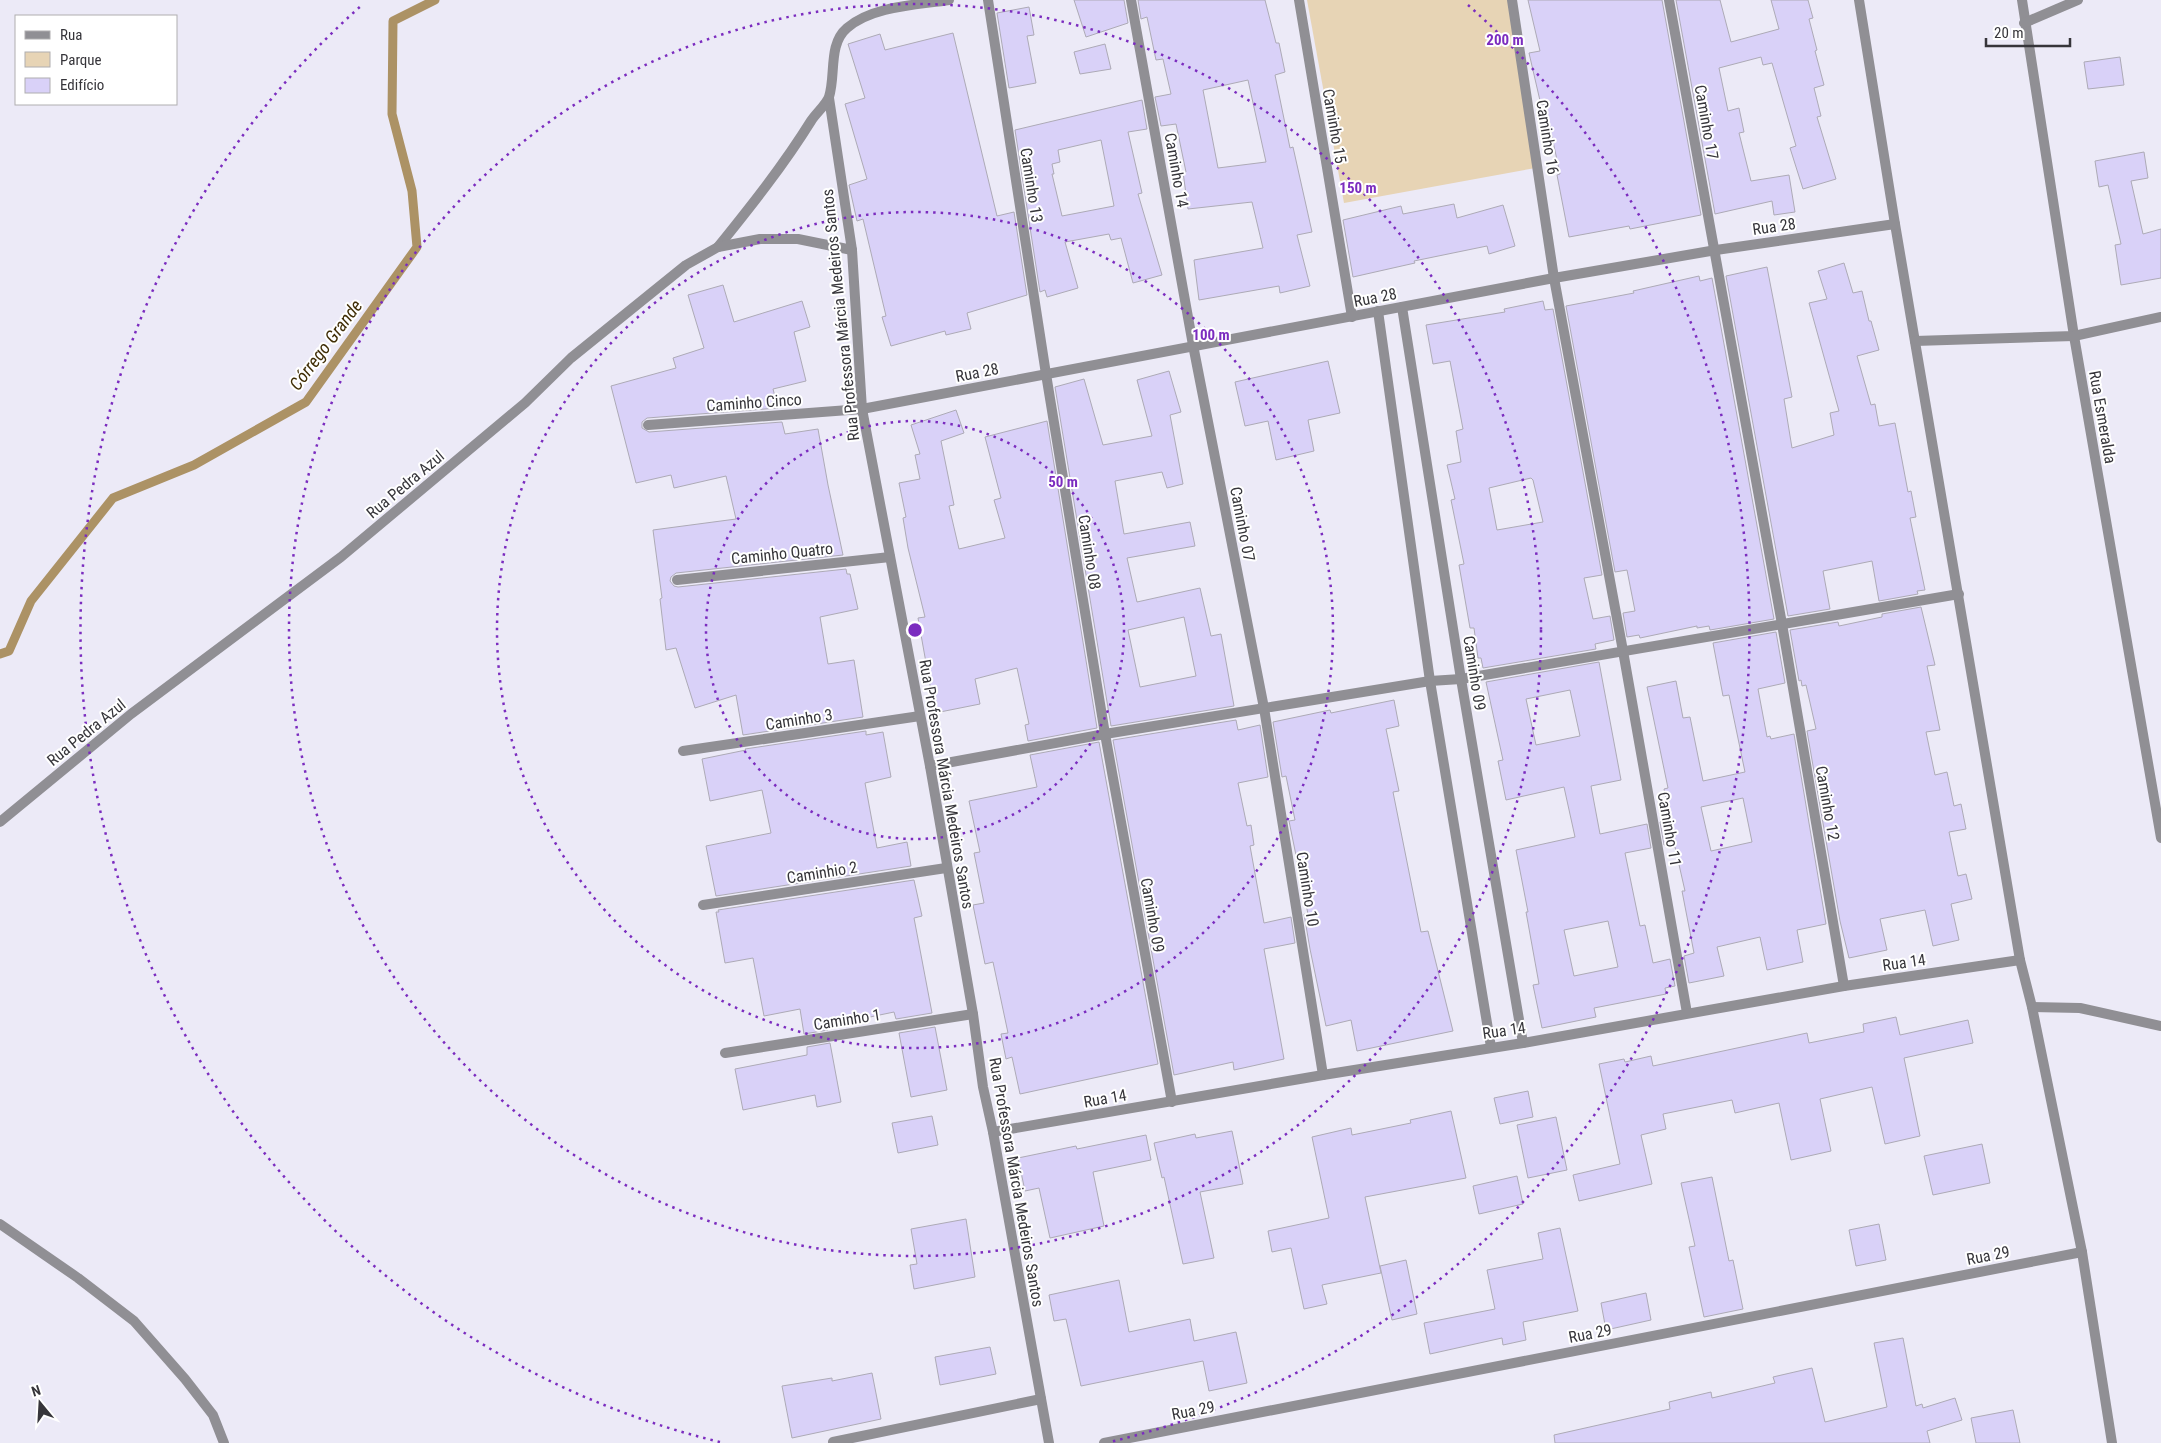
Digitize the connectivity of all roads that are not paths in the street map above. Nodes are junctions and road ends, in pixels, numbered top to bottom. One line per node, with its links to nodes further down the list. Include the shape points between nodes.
1 (949, 0): 11 (street, via 874,12 845,29 836,46)
2 (988, 0): 24 (street, Caminho 13)
3 (1131, 0): 23 (street, Caminho 14)
4 (1298, 0): 19 (street, Caminho 15)
5 (1512, 0): 16 (street, Caminho 16)
6 (1669, 0): 15 (street, Caminho 17)
7 (1860, 0): 12 (street)
8 (2022, 0): 10 (street, Rua Esmeralda)
9 (2078, 0): 10 (street)
10 (2024, 24): 21 (street, Rua Esmeralda)
11 (828, 98): 13 (street, via 765,190); 14 (street, Rua Professora Márcia Medeiros Santos)
12 (1895, 224): 15 (street, Rua 28); 22 (street)
13 (718, 247): 14 (street, Rua Pedra Azul, via 760,239 798,239); 39 (street, Rua Pedra Azul, via 686,266 635,305 571,358 525,403 341,557 131,714)
14 (852, 250): 25 (street, Rua Professora Márcia Medeiros Santos)
15 (1716, 250): 16 (street, Rua 28); 30 (street, Caminho 17)
16 (1554, 278): 17 (street, Rua 28); 31 (street, Caminho 16)
17 (1402, 307): 18 (street, Rua 28); 32 (street, Caminho 09)
18 (1378, 311): 19 (street, Rua 28); 33 (street)
19 (1352, 317): 23 (street, Rua 28)
20 (2161, 317): 21 (street)
21 (2074, 336): 22 (street); 40 (street, Rua Esmeralda)
22 (1915, 341): 29 (street)
23 (1193, 346): 24 (street, Rua 28); 34 (street, Caminho 07)
24 (1046, 374): 25 (street, Rua 28); 36 (street, Caminho 08)
25 (862, 409): 26 (street, Caminho Cinco); 27 (street, Rua Professora Márcia Medeiros Santos)
26 (648, 425)
27 (890, 557): 28 (street, Caminho Quatro); 35 (street, Rua Professora Márcia Medeiros Santos)
28 (677, 580)
29 (1959, 594): 30 (street); 43 (street)
30 (1782, 624): 31 (street); 44 (street, Caminho 12)
31 (1623, 651): 32 (street); 46 (street, Caminho 11)
32 (1461, 679): 33 (street); 49 (street, Caminho 09)
33 (1430, 681): 34 (street); 50 (street)
34 (1264, 708): 36 (street); 52 (street, Caminho 10)
35 (920, 716): 37 (street, Caminho 3); 38 (street, Rua Professora Márcia Medeiros Santos)
36 (1105, 734): 38 (street); 53 (street, Caminho 09)
37 (684, 751)
38 (930, 766): 41 (street, Rua Professora Márcia Medeiros Santos)
39 (0, 822)
40 (2161, 838)
41 (946, 868): 42 (street, Caminhio 2); 47 (street, Rua Professora Márcia Medeiros Santos)
42 (702, 905)
43 (2020, 960): 44 (street, Rua 14); 45 (street)
44 (1844, 986): 46 (street, Rua 14)
45 (2032, 1007): 48 (street, via 2080,1008); 56 (street)
46 (1687, 1013): 49 (street, Rua 14)
47 (973, 1014): 51 (street, Caminho 1); 54 (street, Rua Professora Márcia Medeiros Santos)
48 (2161, 1026)
49 (1523, 1043): 50 (street, Rua 14)
50 (1491, 1047): 52 (street, Rua 14)
51 (725, 1053)
52 (1323, 1075): 53 (street, Rua 14)
53 (1172, 1102): 54 (street, Rua 14)
54 (993, 1132): 57 (street, Rua Professora Márcia Medeiros Santos)
55 (0, 1224): 59 (street, via 134,1321 212,1415)
56 (2082, 1252): 61 (street, Rua 29); 62 (street)
57 (1041, 1399): 58 (street); 60 (street, Rua Professora Márcia Medeiros Santos)
58 (833, 1442)
59 (224, 1443)
60 (1049, 1443)
61 (1104, 1443)
62 (2112, 1443)

